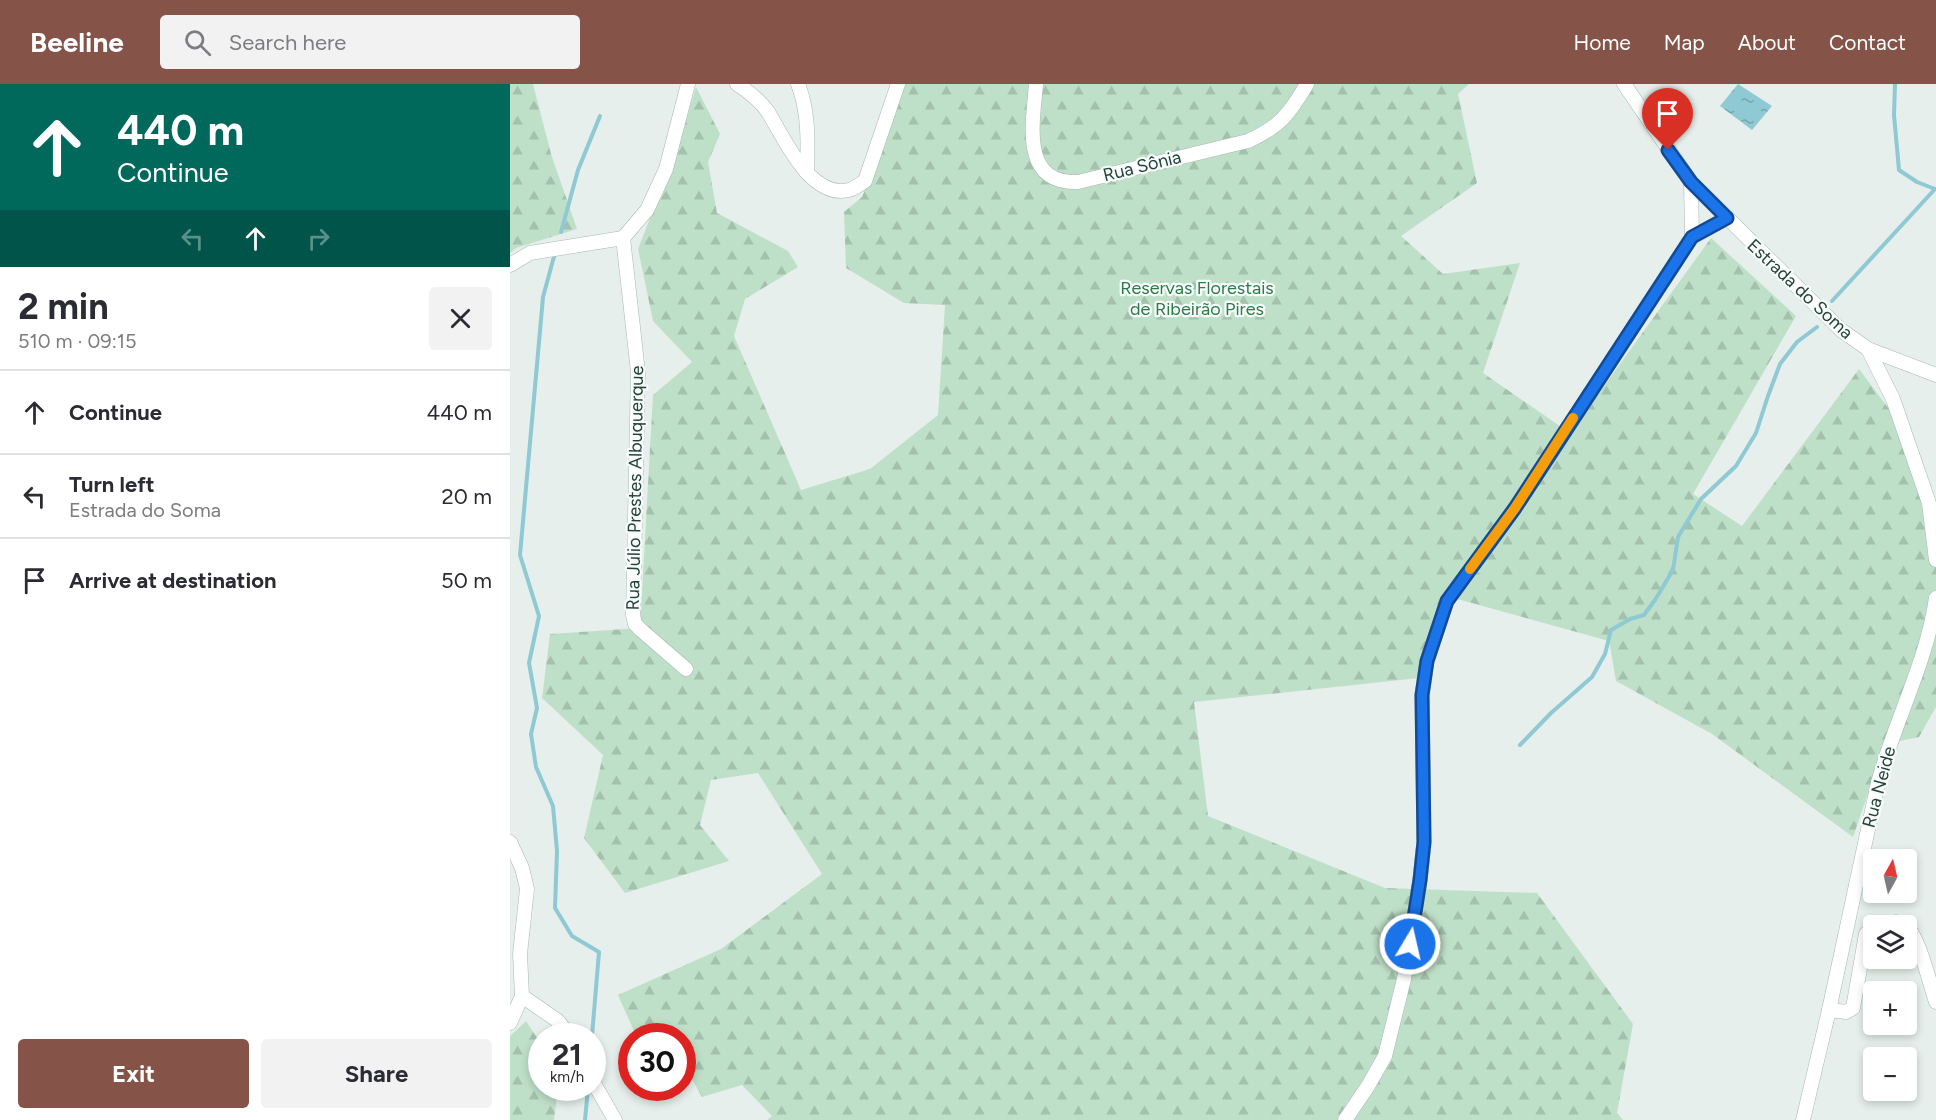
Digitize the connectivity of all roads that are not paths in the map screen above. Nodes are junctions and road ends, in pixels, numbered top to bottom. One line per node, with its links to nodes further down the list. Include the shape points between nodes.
1 (688, 84): 12 (street, via 666,169 647,210)
2 (737, 84): 8 (street, via 767,111)
3 (798, 84): 8 (street, via 804,100)
4 (898, 84): 8 (street, via 865,181 851,190 839,191 826,188)
5 (1036, 84): 6 (street, Rua Sônia, via 1036,158 1045,173 1070,182 1248,141 1281,122)
6 (1307, 84)
7 (1624, 84): 9 (street, Estrada do Soma)
8 (807, 172)
9 (1691, 182): 10 (street, Estrada do Soma); 11 (street)
10 (1727, 218): 11 (street); 14 (street, Estrada do Soma, via 1841,330)
11 (1692, 237): 29 (street, via 1515,508 1447,601 1427,661 1422,695 1424,842 1404,979 1385,1056)
12 (623, 238): 13 (street, via 530,253); 18 (street, Rua Júlio Prestes Albuquerque, via 638,372 633,615 635,624)
13 (510, 265)
14 (1868, 349): 15 (street, Estrada do Soma); 16 (street, via 1893,399 1929,503)
15 (1936, 375)
16 (1936, 560)
17 (1936, 598): 24 (street, Rua Neide, via 1928,642 1878,783)
18 (686, 669)
19 (510, 842): 22 (street, via 527,889 520,954)
20 (1917, 945): 23 (street)
21 (1863, 951): 24 (street, via 1853,1008 1846,1012)
22 (522, 996): 25 (street); 26 (street)
23 (1936, 1002)
24 (1829, 1010): 30 (street, Rua Neide)
25 (510, 1023)
26 (560, 1023)
27 (605, 1101): 28 (street)
28 (615, 1120)
29 (1345, 1120)
30 (1803, 1120)

